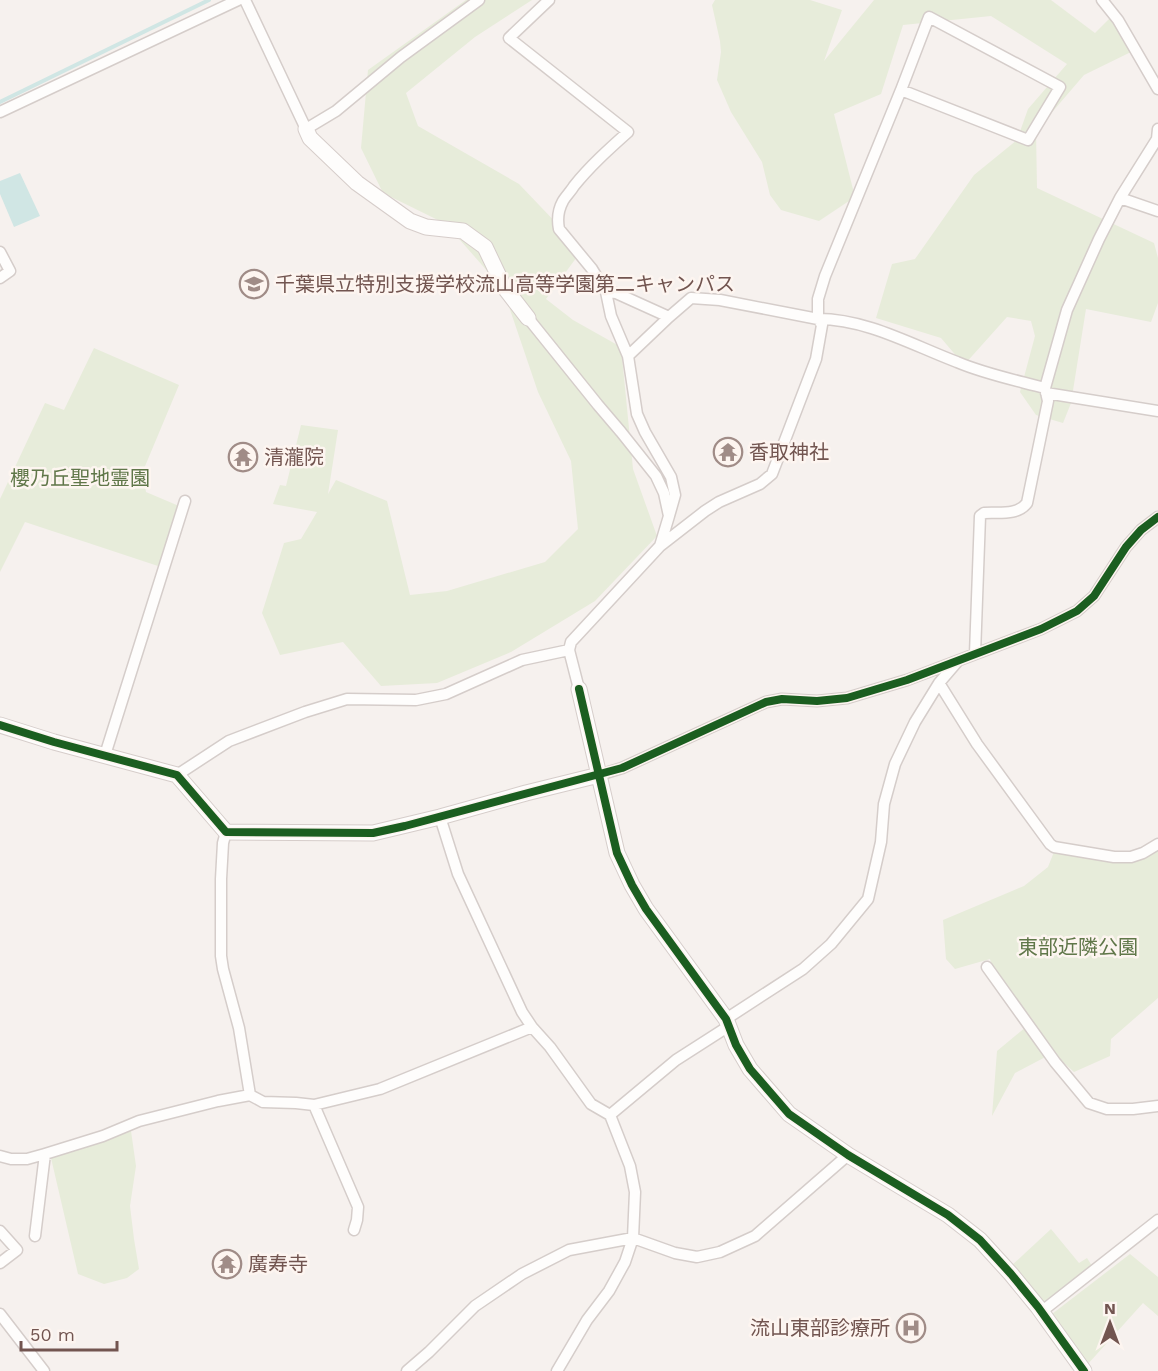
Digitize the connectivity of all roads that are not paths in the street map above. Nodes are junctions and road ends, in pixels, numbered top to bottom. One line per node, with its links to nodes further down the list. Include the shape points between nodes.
1 (238, 0): 8 (street)
2 (245, 0): 9 (street)
3 (478, 0): 9 (street, via 336,111)
4 (549, 0): 15 (street, via 509,38 628,132 581,177 563,200 558,214 559,229)
5 (1102, 0): 6 (street)
6 (1158, 89)
7 (901, 90): 7 (street, via 1028,140 1060,87 929,17); 18 (street, via 825,276 818,299)
8 (0, 112)
9 (306, 129): 17 (street, via 310,138 357,183 400,215 426,227 463,231 485,247 504,287)
10 (1158, 136): 11 (street)
11 (1120, 198): 12 (street); 20 (street, via 1067,310)
12 (1158, 211)
13 (0, 252): 14 (street, via 10,271)
14 (0, 278)
15 (606, 292): 16 (street); 19 (street, via 611,316)
16 (669, 317): 18 (street, via 691,298); 19 (street)
17 (528, 318): 23 (street, via 656,476)
18 (818, 319): 20 (street, via 887,333 958,363); 25 (street, via 822,325 816,359 772,474 760,484 705,510)
19 (628, 356): 23 (street, via 637,414 670,477 675,495)
20 (1046, 390): 21 (street); 27 (street, via 1048,401 1027,503 1017,512 980,516)
21 (1158, 411)
22 (185, 501): 32 (street)
23 (669, 516): 25 (street)
24 (1158, 517): 27 (street, via 1126,547 1094,596 1077,611)
25 (660, 546): 26 (street, via 571,642)
26 (569, 650): 30 (street); 33 (street, via 522,660 446,694 416,700 347,699 304,712 230,741)
27 (975, 654): 28 (street)
28 (957, 662): 29 (street); 34 (street, via 847,698 766,702)
29 (939, 682): 37 (street, via 977,744 1054,847 1131,857); 39 (street, via 895,764 868,899 831,944 803,969)
30 (579, 688): 34 (street)
31 (0, 725): 32 (street)
32 (105, 755): 33 (street)
33 (177, 774): 36 (street)
34 (599, 775): 35 (street); 39 (street, via 617,853 632,885)
35 (440, 817): 36 (street, via 373,833); 40 (street, via 458,874)
36 (226, 832): 41 (street, via 221,879 221,956)
37 (1158, 844)
38 (987, 967): 43 (street, via 1089,1103 1107,1109)
39 (728, 1022): 44 (street); 46 (street, via 750,1069 789,1114)
40 (532, 1027): 42 (street, via 380,1089); 44 (street, via 591,1104)
41 (250, 1095): 42 (street, via 263,1102); 45 (street, via 139,1121)
42 (314, 1106): 49 (street, via 358,1207)
43 (1158, 1106)
44 (610, 1115): 52 (street, via 630,1166 635,1192)
45 (45, 1154): 47 (street, via 27,1159); 51 (street)
46 (848, 1155): 52 (street, via 755,1236 720,1252 697,1257); 54 (street, via 948,1215 980,1240)
47 (0, 1156)
48 (1158, 1220): 54 (street)
49 (354, 1230)
50 (0, 1231): 53 (street, via 16,1250)
51 (35, 1236)
52 (633, 1238): 57 (street, via 569,1250 522,1274 476,1306); 58 (street, via 614,1283 586,1320)
53 (0, 1263)
54 (1041, 1312): 59 (street)
55 (0, 1314): 56 (street)
56 (44, 1371)
57 (407, 1371)
58 (557, 1371)
59 (1084, 1371)

